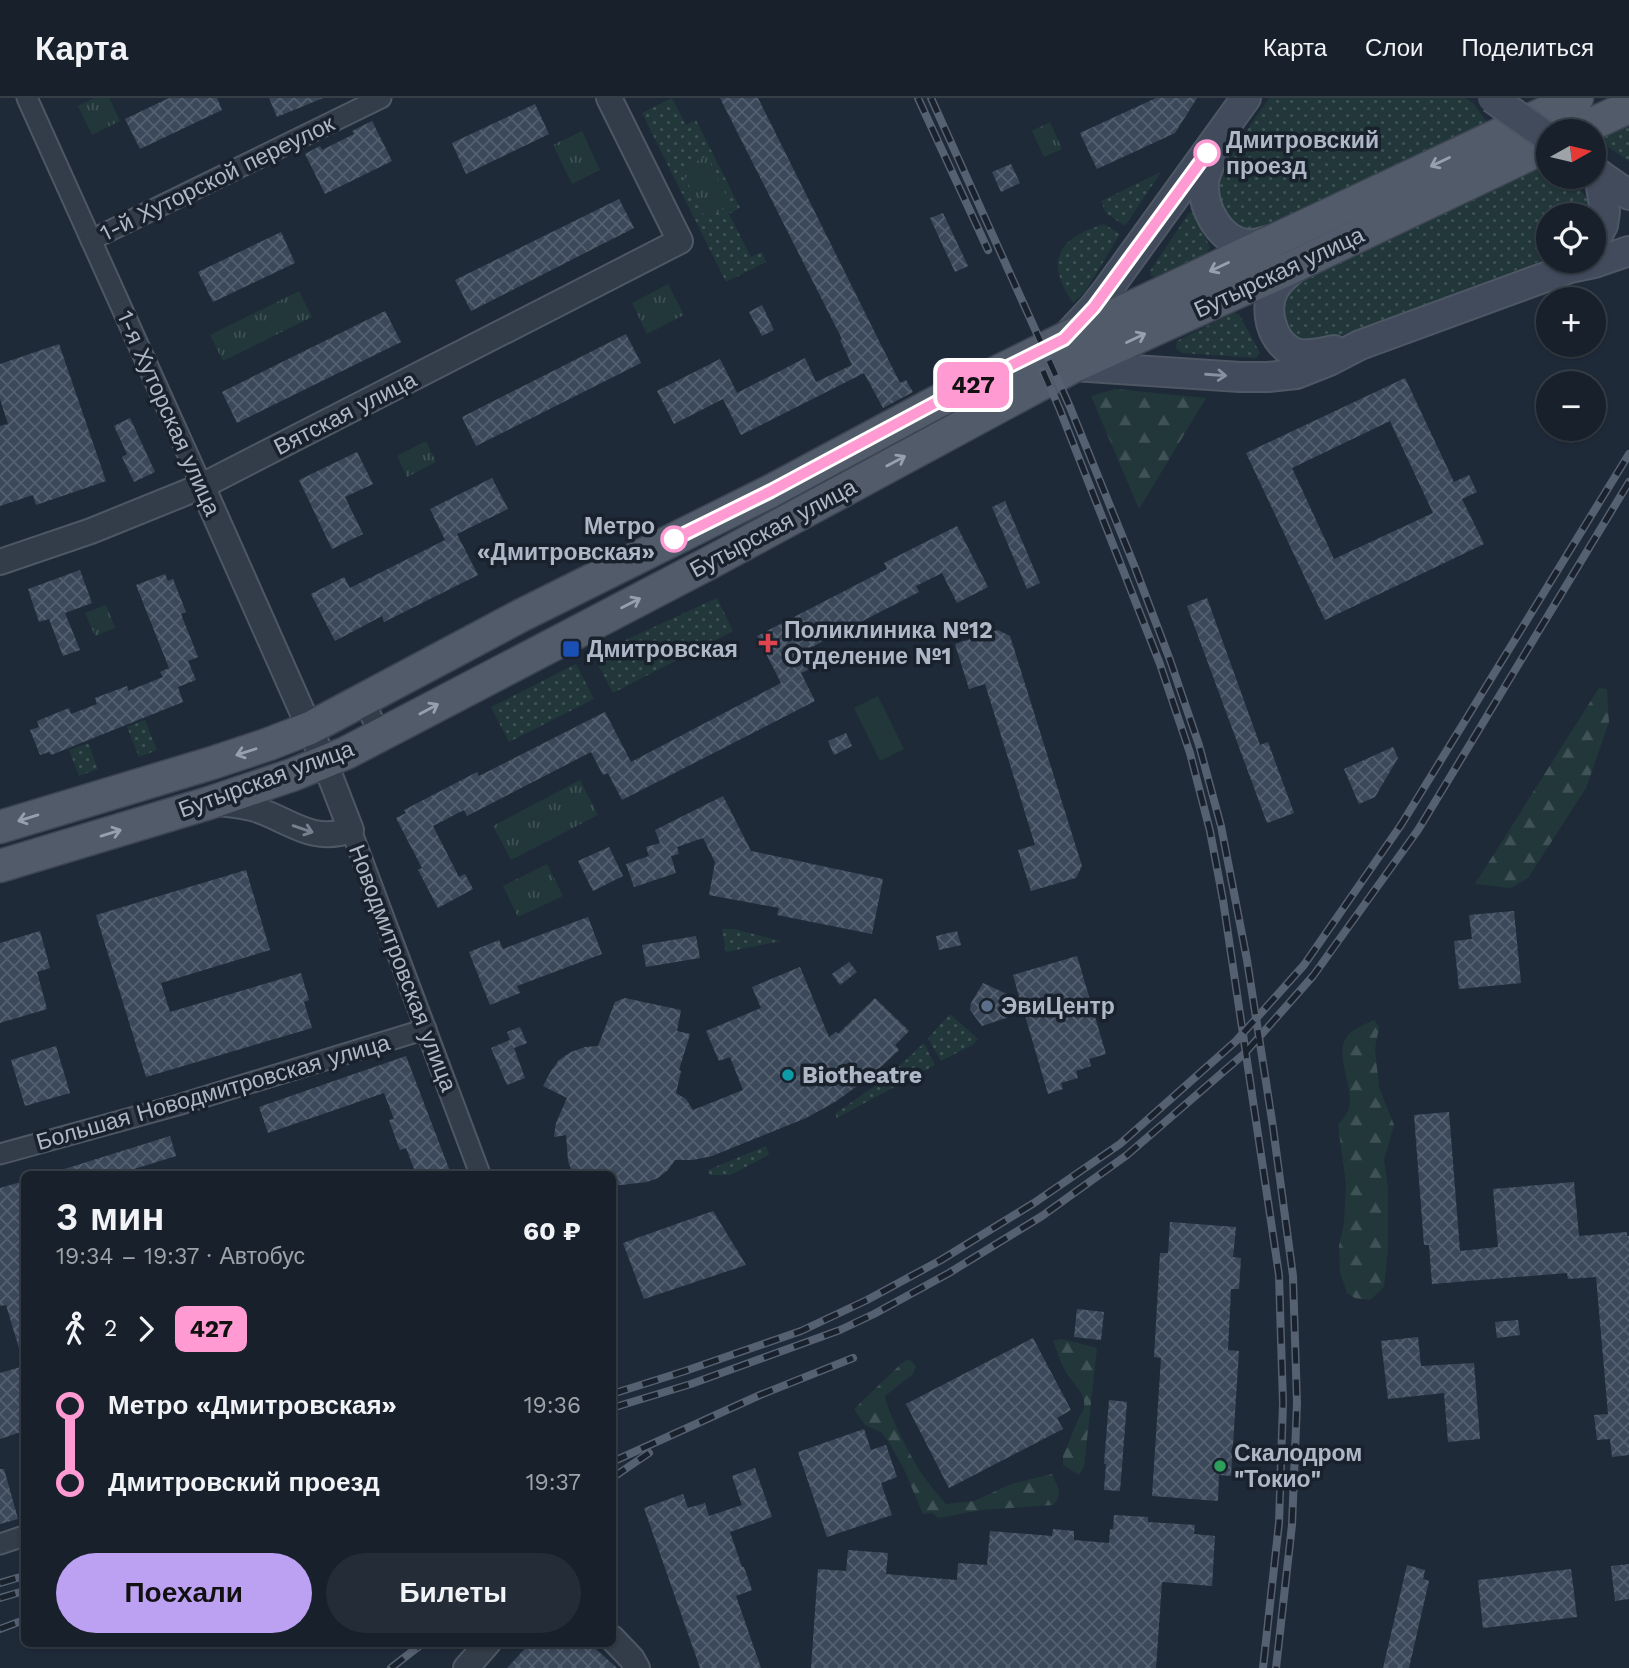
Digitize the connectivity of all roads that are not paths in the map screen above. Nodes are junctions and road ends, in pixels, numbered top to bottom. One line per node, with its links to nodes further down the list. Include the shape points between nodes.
1 (27, 98): 15 (street, 1-я Хуторская улица)
2 (381, 98): 15 (street, 1-й Хуторской переулок)
3 (609, 98): 22 (street, Вятская улица, via 680,241)
4 (1246, 98): 9 (main road)
5 (1492, 98): 10 (main road, bridge)
6 (1577, 98): 14 (main road, Бутырская улица, one-way to 14)
7 (1629, 107): 8 (main road)
8 (1603, 119)
9 (1222, 133): 14 (main road, via 1204,179 1211,218 1233,239 1246,244); 21 (main road, via 1077,327)
10 (1536, 139)
11 (1536, 148): 18 (main road, Бутырская улица)
12 (1613, 182): 13 (main road)
13 (1606, 208)
14 (1280, 238): 21 (main road, Бутырская улица, one-way to 21)
15 (91, 240): 22 (street, 1-я Хуторская улица)
16 (1629, 251): 17 (main road)
17 (1606, 259)
18 (1299, 264): 20 (main road, via 1273,290 1270,320 1274,333 1290,351 1303,355); 21 (main road, Бутырская улица, one-way to 18)
19 (1549, 273): 20 (main road)
20 (1360, 345): 21 (main road, one-way to 20, via 1268,377 1296,373)
21 (1069, 353): 24 (main road, Бутырская улица, via 935,403); 25 (main road, Бутырская улица, one-way to 21, via 711,562)
22 (202, 486): 23 (street, Вятская улица); 26 (street, 1-я Хуторская улица)
23 (0, 562)
24 (380, 691): 25 (street, via 371,701 370,714 384,728); 26 (main road, Бутырская улица)
25 (398, 726): 27 (main road, Бутырская улица)
26 (310, 727): 27 (street, 1-я Хуторская улица); 29 (main road, Бутырская улица, one-way to 29, via 212,763)
27 (325, 763): 28 (main road, Бутырская улица); 30 (street, Новодмитровская улица)
28 (209, 803): 30 (street, one-way to 30, via 236,804 325,836); 31 (main road, Бутырская улица, one-way to 28)
29 (0, 827)
30 (351, 830): 32 (street, Новодмитровская улица)
31 (0, 866)
32 (426, 1029): 33 (street, Большая Новодмитровская улица); 34 (street, Новодмитровская улица)
33 (0, 1154)
34 (479, 1171)
35 (21, 1537): 36 (street)
36 (0, 1544)
37 (616, 1642): 40 (street)
38 (484, 1647): 39 (street)
39 (466, 1668)
40 (637, 1668)

